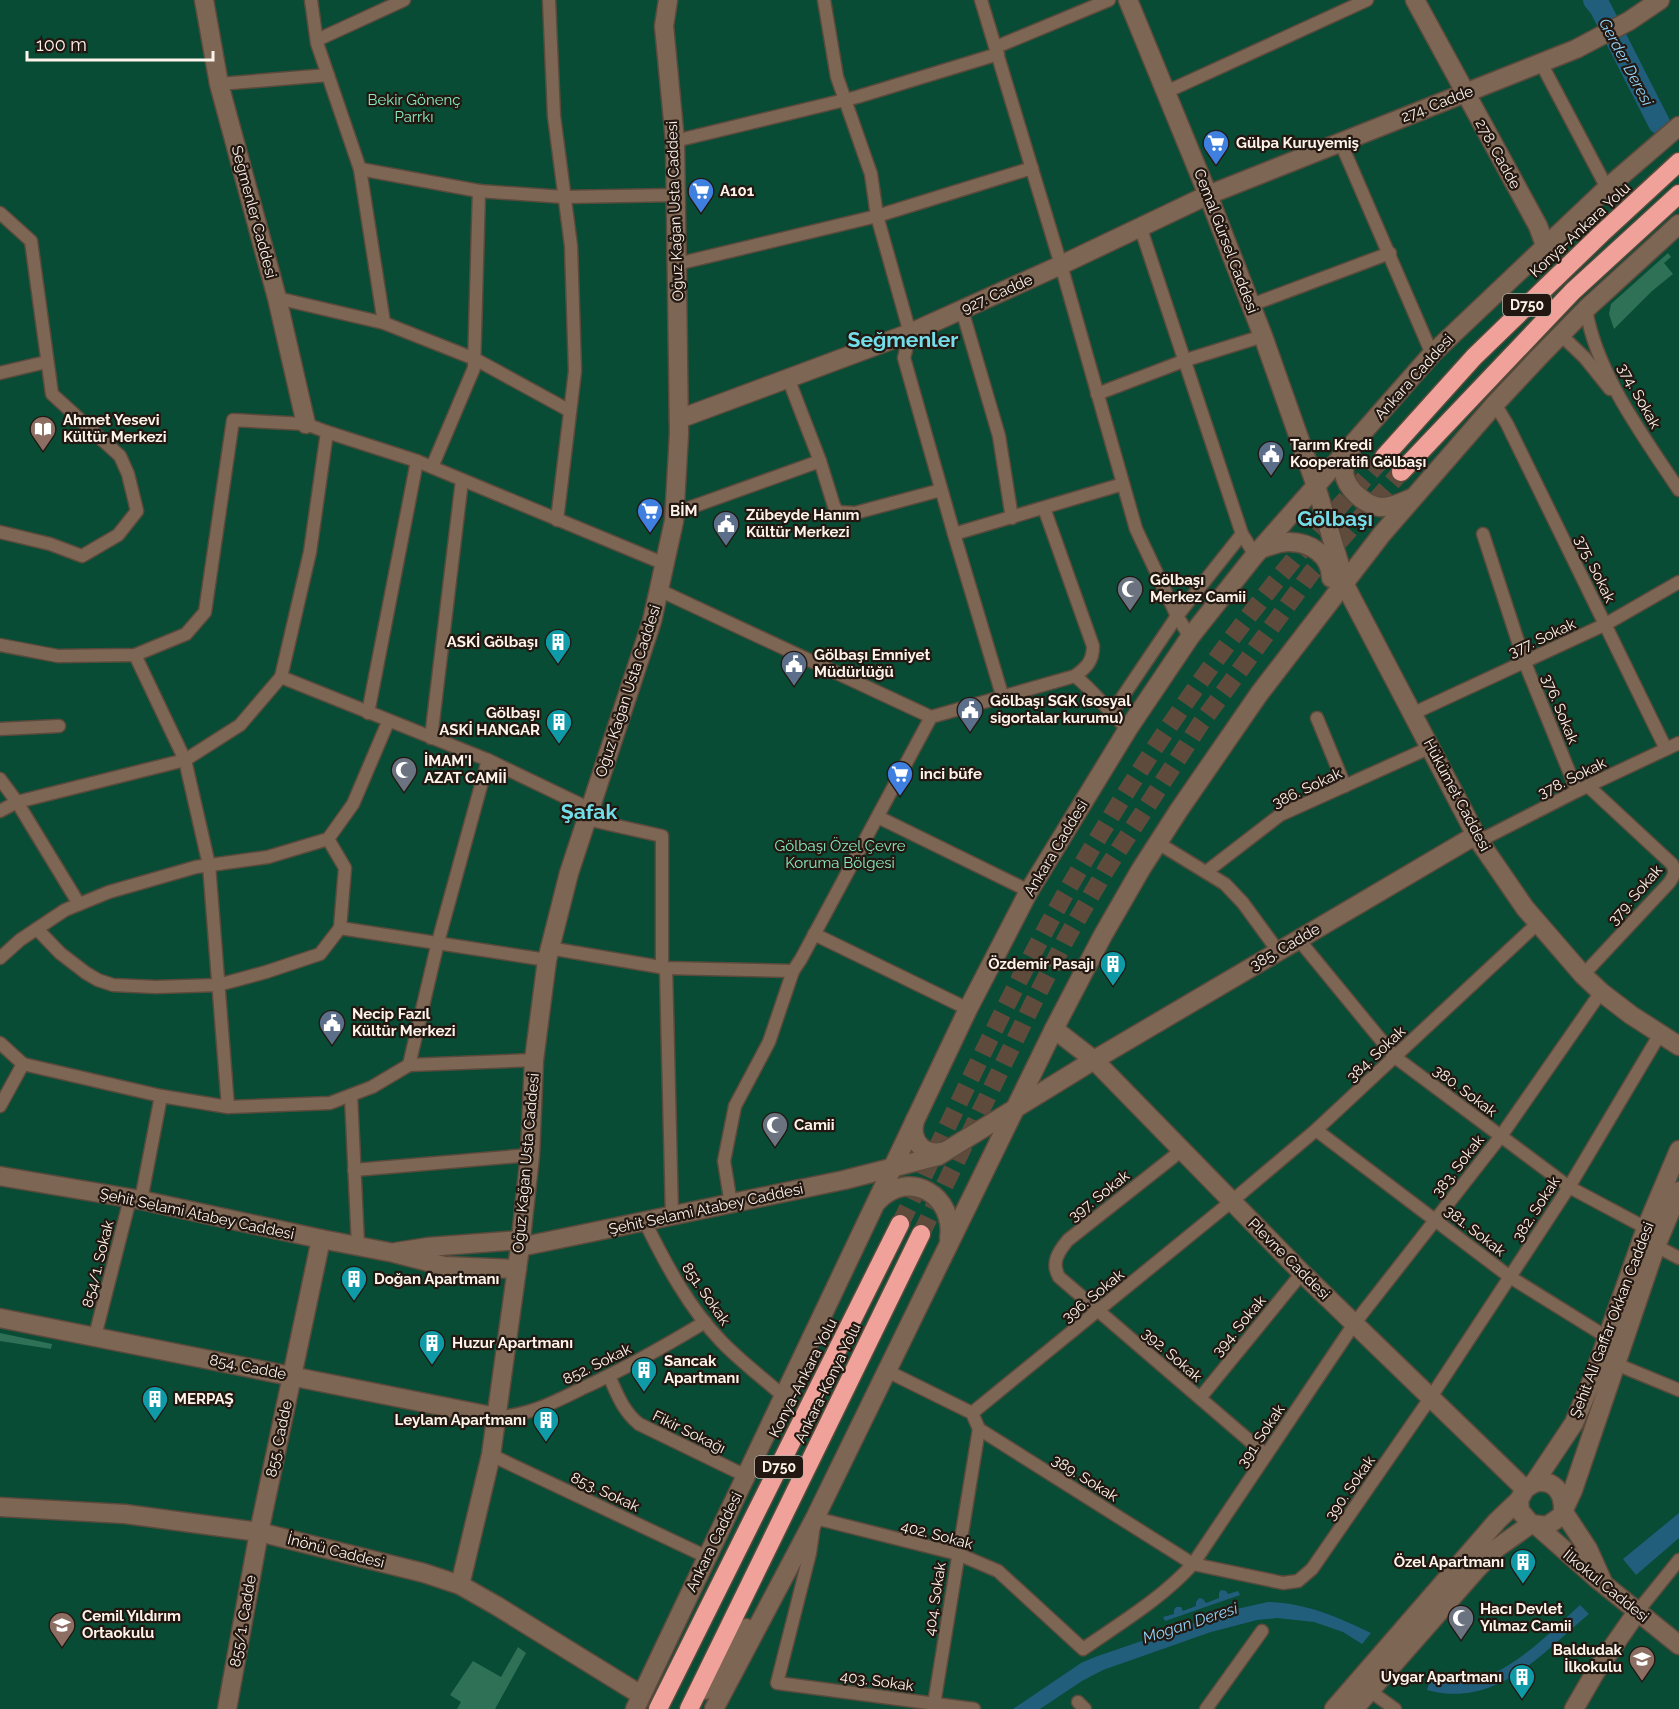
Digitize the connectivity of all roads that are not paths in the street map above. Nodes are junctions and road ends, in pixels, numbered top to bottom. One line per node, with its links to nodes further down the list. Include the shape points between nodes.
1 (204, 0): 19 (street, Seğmenler Caddesi)
2 (311, 0): 15 (street)
3 (404, 0): 15 (street)
4 (549, 0): 35 (street, via 554,116)
5 (660, 0): 14 (street)
6 (668, 0): 14 (street, Oğuz Kağan Usta Caddesi)
7 (824, 0): 22 (street)
8 (981, 0): 16 (street)
9 (1109, 0): 16 (street)
10 (1128, 0): 20 (street, Cemal Gürsel Caddesi)
11 (1367, 0): 20 (street)
12 (1415, 0): 21 (street, 278. Cadde)
13 (1660, 0): 17 (street, 274. Cadde, via 1576,49)
14 (664, 26): 24 (street, Oğuz Kağan Usta Caddesi)
15 (316, 40): 18 (street)
16 (997, 51): 22 (street); 28 (street)
17 (1541, 63): 21 (street, 274. Cadde); 30 (street)
18 (328, 75): 19 (street); 29 (street)
19 (219, 84): 44 (street, Seğmenler Caddesi)
20 (1166, 92): 34 (street, Cemal Gürsel Caddesi)
21 (1465, 93): 25 (street, 274. Cadde); 40 (street, 278. Cadde)
22 (844, 99): 24 (street); 37 (street, via 871,174)
23 (1679, 126): 30 (street, Ankara Caddesi)
24 (675, 141): 33 (street, Oğuz Kağan Usta Caddesi)
25 (1340, 141): 34 (street, 274. Cadde); 41 (street)
26 (1679, 141): 30 (street)
27 (1679, 162): 66 (highway, Konya-Ankara Yolu / D750, via 1474,357)
28 (1032, 168): 37 (street); 43 (street)
29 (360, 169): 31 (street); 48 (street)
30 (1611, 184): 40 (street, Ankara Caddesi)
31 (479, 191): 35 (street); 53 (street)
32 (1679, 194): 70 (highway, D750, via 1573,291)
33 (675, 195): 35 (street); 42 (street, Oğuz Kağan Usta Caddesi)
34 (1208, 195): 39 (street, 927. Cadde); 45 (street, Cemal Gürsel Caddesi)
35 (564, 197): 61 (street, via 571,246 574,371)
36 (0, 213): 55 (street, via 31,241)
37 (877, 216): 42 (street); 49 (street)
38 (1679, 224): 46 (street)
39 (1140, 226): 43 (street, 927. Cadde); 54 (street)
40 (1545, 245): 52 (street, Ankara Caddesi)
41 (1390, 253): 45 (street); 52 (street)
42 (677, 264): 62 (street, Oğuz Kağan Usta Caddesi)
43 (1061, 265): 47 (street, 927. Cadde); 58 (street)
44 (277, 298): 48 (street); 63 (street, Seğmenler Caddesi)
45 (1251, 305): 51 (street, Cemal Gürsel Caddesi)
46 (1586, 309): 50 (street); 60 (street, 374. Sokak, via 1593,338)
47 (962, 310): 49 (street, 927. Cadde); 79 (street, via 999,436)
48 (384, 323): 53 (street)
49 (910, 333): 57 (street, 927. Cadde); 74 (street, via 904,358)
50 (1561, 335): 59 (street); 60 (street, via 1586,358)
51 (1263, 336): 54 (street); 73 (street, Cemal Gürsel Caddesi)
52 (1432, 354): 65 (street, Ankara Caddesi)
53 (475, 358): 61 (street); 69 (street)
54 (1186, 360): 58 (street); 83 (street)
55 (46, 362): 56 (street); 81 (street, via 52,394 120,456 137,511 118,535 82,556)
56 (0, 373)
57 (788, 378): 62 (street, 927. Cadde); 68 (street)
58 (1097, 394): 72 (street)
59 (1495, 404): 76 (street); 92 (street, 375. Sokak)
60 (1626, 409): 75 (street, 374. Sokak)
61 (570, 411): 80 (street)
62 (679, 419): 78 (street, Oğuz Kağan Usta Caddesi)
63 (306, 424): 64 (street); 95 (street, via 233,420 205,612 186,634)
64 (327, 432): 67 (street); 98 (street, via 310,552)
65 (1354, 443): 73 (street, Ankara Caddesi); 76 (street, via 1344,471 1355,493 1378,507)
66 (1384, 457)
67 (417, 461): 69 (street); 100 (street)
68 (820, 461): 74 (street, via 834,506 846,514); 78 (street)
69 (432, 467): 71 (street)
70 (1401, 472)
71 (462, 480): 80 (street); 109 (street)
72 (1123, 484): 77 (street); 90 (street, via 1136,529)
73 (1316, 486): 85 (street, Ankara Caddesi); 87 (street, Hükümet Caddesi)
74 (941, 490): 82 (street)
75 (1679, 490)
76 (1414, 497): 87 (street)
77 (1044, 508): 79 (street); 97 (street, via 1093,646 1087,667)
78 (675, 513): 86 (street, Oğuz Kağan Usta Caddesi)
79 (1012, 518): 82 (street)
80 (558, 520): 86 (street)
81 (0, 532)
82 (954, 534): 99 (street)
83 (1242, 534): 85 (street); 90 (street)
84 (1483, 534): 96 (street, 376. Sokak)
85 (1258, 552): 91 (street, via 1287,542 1300,543 1326,559 1331,584); 93 (street, Ankara Caddesi)
86 (665, 564): 89 (street, Oğuz Kağan Usta Caddesi)
87 (1344, 581): 91 (street); 102 (street, Hükümet Caddesi)
88 (1679, 582): 92 (street, 377. Sokak)
89 (659, 590): 103 (street); 120 (street, Oğuz Kağan Usta Caddesi)
90 (1177, 616): 93 (street); 101 (street)
91 (1313, 623): 124 (street, via 1259,694)
92 (1605, 624): 96 (street, 377. Sokak); 112 (street, 375. Sokak)
93 (1190, 637): 108 (street, Ankara Caddesi)
94 (0, 645): 95 (street, via 58,656)
95 (135, 655): 113 (street)
96 (1525, 663): 102 (street, 377. Sokak); 117 (street, 376. Sokak)
97 (1075, 676): 99 (street); 101 (street)
98 (281, 677): 100 (street); 113 (street, via 240,725)
99 (1003, 698): 103 (street)
100 (368, 713): 105 (street)
101 (1111, 714): 108 (street)
102 (1414, 714): 111 (street, Hükümet Caddesi)
103 (931, 717): 121 (street)
104 (1317, 718): 116 (street)
105 (388, 722): 109 (street); 122 (street, via 353,804)
106 (59, 726): 107 (street)
107 (0, 729)
108 (1128, 729): 127 (street, Ankara Caddesi)
109 (431, 738): 114 (street)
110 (1679, 743): 112 (street, 378. Sokak)
111 (1431, 747): 116 (street, 386. Sokak); 123 (street, Hükümet Caddesi)
112 (1666, 748): 117 (street, 378. Sokak)
113 (184, 760): 118 (street); 125 (street)
114 (488, 760): 120 (street); 134 (street)
115 (0, 779): 118 (street)
116 (1345, 786): 126 (street, 386. Sokak, via 1280,815)
117 (1583, 788): 123 (street, 378. Sokak); 140 (street, 379. Sokak, via 1675,869 1669,883)
118 (17, 802): 119 (street); 128 (street)
119 (0, 811)
120 (588, 814): 136 (street, Oğuz Kağan Usta Caddesi, via 568,873); 138 (street, via 662,836)
121 (878, 817): 127 (street); 132 (street)
122 (328, 838): 125 (street, via 268,857); 130 (street, via 345,868)
123 (1478, 838): 129 (street, Hükümet Caddesi); 133 (street, 385. Cadde)
124 (1158, 843): 126 (street); 144 (street, via 1103,935)
125 (209, 865): 128 (street); 141 (street)
126 (1206, 872): 135 (street, via 1225,884 1243,903)
127 (1029, 891): 143 (street, Ankara Caddesi)
128 (79, 904): 131 (street)
129 (1537, 924): 140 (street, Hükümet Caddesi); 148 (street, 384. Sokak)
130 (340, 928): 134 (street); 141 (street, via 320,954)
131 (37, 929): 137 (street); 141 (street, via 86,973 114,985)
132 (814, 934): 139 (street); 143 (street)
133 (1299, 940): 135 (street, 385. Cadde); 148 (street, 380. Sokak)
134 (438, 942): 136 (street); 152 (street)
135 (1278, 951): 150 (street, 385. Cadde)
136 (548, 954): 138 (street); 149 (street, Oğuz Kağan Usta Caddesi)
137 (0, 958)
138 (664, 968): 139 (street); 175 (street)
139 (793, 971): 173 (street, via 768,1042 735,1106 724,1161)
140 (1583, 975): 142 (street, Hükümet Caddesi)
141 (218, 985): 156 (street)
142 (1601, 993): 145 (street, Hükümet Caddesi); 160 (street, 383. Sokak)
143 (968, 1009): 158 (street, Ankara Caddesi)
144 (1054, 1029): 150 (street, Plevne Caddesi); 157 (street)
145 (1660, 1034): 147 (street, Hükümet Caddesi); 169 (street, 382. Sokak)
146 (0, 1043): 151 (street)
147 (1679, 1046)
148 (1395, 1057): 159 (street, 384. Sokak); 160 (street, 380. Sokak)
149 (534, 1060): 152 (street); 164 (street, Oğuz Kağan Usta Caddesi)
150 (1094, 1060): 157 (street, 385. Cadde); 162 (street, Plevne Caddesi)
151 (22, 1064): 153 (street); 155 (street)
152 (409, 1065): 154 (street)
153 (161, 1096): 156 (street); 171 (street, 854/1. Sokak)
154 (351, 1096): 156 (street, via 330,1103); 165 (street)
155 (0, 1106)
156 (228, 1107)
157 (1014, 1110): 161 (street, Şehit Selami Atabey Caddesi); 185 (street)
158 (915, 1118): 161 (street, via 912,1131 918,1144 933,1152); 166 (street, Ankara Caddesi)
159 (1316, 1130): 172 (street, 384. Sokak); 176 (street, 381. Sokak)
160 (1501, 1136): 169 (street, 380. Sokak); 176 (street, 383. Sokak)
161 (950, 1150): 166 (street, Şehit Selami Atabey Caddesi)
162 (1182, 1150): 172 (street, Plevne Caddesi); 190 (street, 397. Sokak, via 1068,1240 1054,1264)
163 (1679, 1150): 179 (street, Şehit Ali Gaffar Okkan Caddesi)
164 (530, 1155): 165 (street); 182 (street, Oğuz Kağan Usta Caddesi)
165 (354, 1170): 183 (street)
166 (891, 1170): 168 (street, Şehit Selami Atabey Caddesi); 174 (street, Ankara Caddesi)
167 (0, 1176): 171 (street, Şehit Selami Atabey Caddesi)
168 (844, 1180): 173 (street, Şehit Selami Atabey Caddesi); 174 (street, via 867,1186)
169 (1569, 1187): 179 (street, 380. Sokak); 191 (street, 382. Sokak)
170 (1679, 1191): 184 (street, Şehit Ali Gaffar Okkan Caddesi)
171 (136, 1199): 181 (street, Şehit Selami Atabey Caddesi); 196 (street, 854/1. Sokak)
172 (1232, 1201): 189 (street, Plevne Caddesi); 192 (street, 396. Sokak)
173 (731, 1204): 175 (street, Şehit Selami Atabey Caddesi)
174 (873, 1206): 185 (street, via 901,1186 914,1186 930,1193 949,1217); 203 (street, Ankara Caddesi)
175 (672, 1216): 177 (street, Şehit Selami Atabey Caddesi)
176 (1436, 1219): 191 (street, 381. Sokak); 195 (street, 383. Sokak)
177 (645, 1221): 182 (street, Şehit Selami Atabey Caddesi); 194 (street, 851. Sokak, via 672,1274)
178 (900, 1224): 234 (highway, Konya-Ankara Yolu / D750)
179 (1646, 1228): 197 (street, Şehit Ali Gaffar Okkan Caddesi)
180 (921, 1234): 235 (highway, Ankara-Konya Yolu / D750)
181 (321, 1239): 183 (street, Şehit Selami Atabey Caddesi); 200 (street, 855. Cadde)
182 (520, 1244): 186 (street, Şehit Selami Atabey Caddesi); 188 (street, Oğuz Kağan Usta Caddesi)
183 (358, 1245): 186 (street, Şehit Selami Atabey Caddesi)
184 (1656, 1246): 187 (street); 197 (street, Şehit Ali Gaffar Okkan Caddesi)
185 (948, 1247): 199 (street)
186 (394, 1252): 188 (street, Şehit Selami Atabey Caddesi, via 444,1266)
187 (1679, 1258)
188 (517, 1269): 207 (street, Oğuz Kağan Usta Caddesi)
189 (1302, 1273): 195 (street, Plevne Caddesi); 205 (street, 394. Sokak)
190 (1059, 1277): 192 (street, 392. Sokak)
191 (1510, 1277): 197 (street, 381. Sokak); 204 (street, 382. Sokak)
192 (1098, 1311): 205 (street, 392. Sokak); 206 (street, 396. Sokak)
193 (0, 1318): 196 (street, 854. Cadde)
194 (705, 1322): 201 (street, 852. Sokak); 203 (street, 851. Sokak)
195 (1354, 1324): 204 (street, Plevne Caddesi); 210 (street, 391. Sokak)
196 (95, 1336): 200 (street, 854. Cadde)
197 (1614, 1342): 198 (street, Şehit Ali Gaffar Okkan Caddesi); 212 (street, Şehit Ali Gaffar Okkan Caddesi, via 1574,1423)
198 (1616, 1364): 202 (street); 214 (street, Şehit Ali Gaffar Okkan Caddesi, via 1581,1470)
199 (886, 1371): 206 (street); 215 (street)
200 (293, 1376): 207 (street, 854. Cadde); 217 (street, 855. Cadde)
201 (609, 1376): 207 (street, 852. Sokak, via 531,1412); 211 (street, Fikir Sokağı, via 621,1405 639,1424)
202 (1679, 1390)
203 (783, 1396): 211 (street, Ankara Caddesi)
204 (1431, 1397): 212 (street, Plevne Caddesi); 223 (street, 390. Sokak, via 1312,1569 1298,1581)
205 (1200, 1398): 210 (street, 392. Sokak)
206 (972, 1413): 208 (street)
207 (496, 1417): 209 (street, Oğuz Kağan Usta Caddesi)
208 (979, 1429): 219 (street, 404. Sokak); 222 (street, 389. Sokak)
209 (491, 1455): 220 (street, 853. Sokak); 225 (street, Oğuz Kağan Usta Caddesi)
210 (1266, 1455): 222 (street, 391. Sokak)
211 (746, 1476): 220 (street, Ankara Caddesi)
212 (1526, 1491): 214 (street, via 1550,1483 1564,1500); 216 (street, via 1520,1511); 239 (street, Şehit Ali Gaffar Okkan Caddesi)
213 (0, 1507): 217 (street, İnönü Caddesi, via 124,1514)
214 (1563, 1511): 216 (street, via 1553,1524); 224 (street, via 1588,1549)
215 (815, 1518): 218 (street); 219 (street, 402. Sokak); 232 (street, 403. Sokak, via 777,1683)
216 (1534, 1525): 224 (street, İlkokul Caddesi); 230 (street, via 1497,1548)
217 (259, 1532): 225 (street, İnönü Caddesi, via 424,1573); 233 (street, 855/1. Cadde)
218 (802, 1544): 235 (street); 236 (street)
219 (958, 1554): 227 (street, 402. Sokak, via 998,1571 1083,1649); 232 (street, 404. Sokak)
220 (707, 1557): 231 (street, Ankara Caddesi)
221 (1679, 1560): 226 (street)
222 (1193, 1564): 223 (street, 389. Sokak); 227 (street, 391. Sokak, via 1157,1599)
223 (1283, 1583)
224 (1604, 1584): 226 (street, İlkokul Caddesi)
225 (460, 1586): 231 (street, İnönü Caddesi, via 497,1606)
226 (1637, 1612): 229 (street, İlkokul Caddesi); 242 (street)
227 (1122, 1623)
228 (1262, 1631): 238 (street)
229 (1679, 1645)
230 (1370, 1691): 240 (street); 241 (street)
231 (638, 1702)
232 (934, 1704): 237 (street, 403. Sokak)
233 (227, 1709)
234 (658, 1709)
235 (691, 1709)
236 (714, 1709)
237 (974, 1709)
238 (1206, 1709)
239 (1334, 1709)
240 (1354, 1709)
241 (1395, 1709)
242 (1574, 1709)

